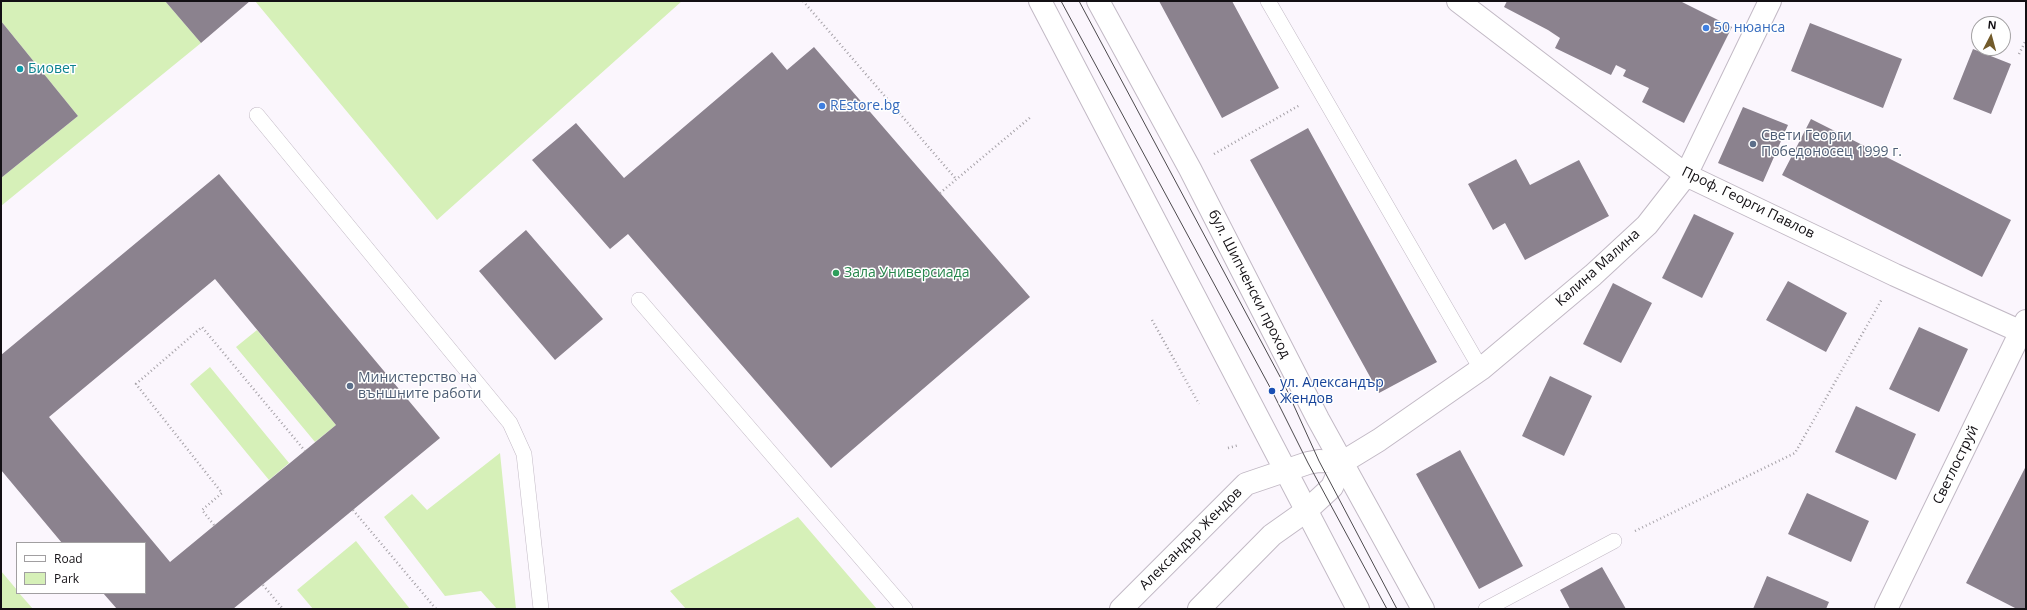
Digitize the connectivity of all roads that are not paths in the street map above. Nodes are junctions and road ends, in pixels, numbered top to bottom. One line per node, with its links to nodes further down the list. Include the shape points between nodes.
1 (1040, 1): 12 (street)
2 (1098, 1): 11 (street, бул. Шипченски проход, via 1190,169 1318,419)
3 (1268, 1): 10 (lane)
4 (1458, 1): 7 (street, Проф. Георги Павлов)
5 (1770, 1): 7 (street, Калина Малина)
6 (257, 116): 15 (lane, via 510,423 524,454)
7 (1686, 175): 9 (street, Проф. Георги Павлов, via 1895,275); 10 (street, Калина Малина, via 1642,230 1593,275)
8 (639, 300): 16 (lane)
9 (2024, 329): 22 (street, Светлоструй)
10 (1480, 370): 11 (street, Калина Малина, via 1380,440)
11 (1343, 462): 12 (street, Александър Жендов, via 1319,461); 13 (street, via 1332,487); 20 (street, бул. Шипченски проход)
12 (1285, 470): 13 (street); 17 (street, Александър Жендов, via 1246,484)
13 (1306, 511): 18 (street, via 1272,535); 19 (street)
14 (1614, 541): 21 (lane)
15 (542, 609)
16 (905, 609)
17 (1121, 609)
18 (1199, 609)
19 (1358, 609)
20 (1423, 609)
21 (1486, 609)
22 (1886, 609)

